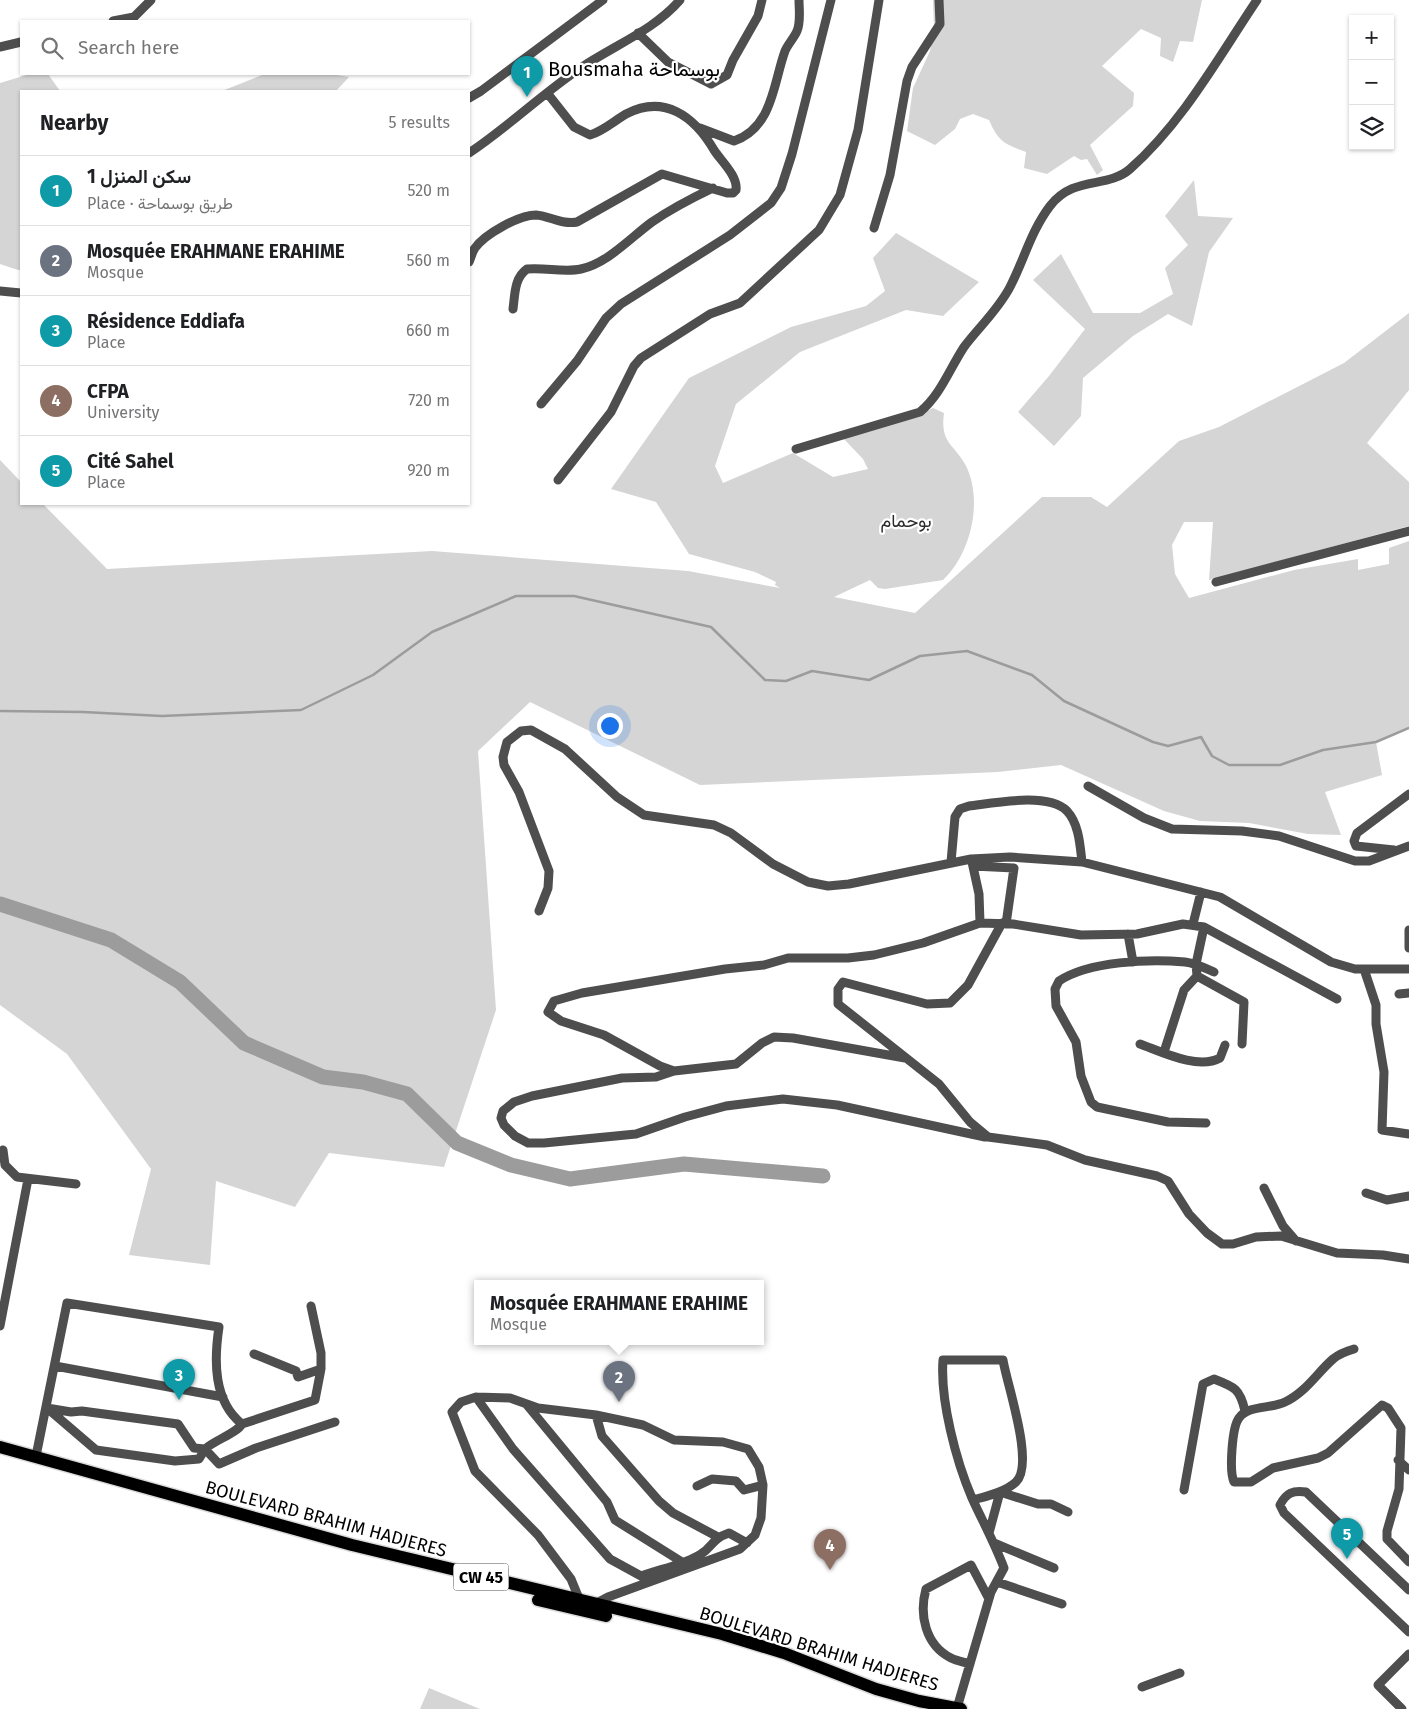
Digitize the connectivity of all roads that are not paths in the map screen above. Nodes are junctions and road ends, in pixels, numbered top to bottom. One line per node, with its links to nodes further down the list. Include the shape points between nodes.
1 (151, 0): 10 (street, via 134,17)
2 (603, 0): 15 (street)
3 (680, 0): 11 (street, via 670,12)
4 (762, 0): 11 (street, via 758,16 728,75 711,84 668,62)
5 (799, 0): 16 (street, via 798,30 786,49 771,101 759,124 743,138 734,141)
6 (831, 0): 24 (street, via 792,154 781,188 771,203 730,235 621,304 606,318 577,361)
7 (879, 0): 26 (street, via 858,130 840,195 819,230 740,303 710,314 641,358 611,412)
8 (939, 0): 19 (street, via 940,24 906,81 890,175)
9 (1257, 0): 25 (street, via 1183,112 1129,170 1116,177 1072,188 1049,208 1030,239 1000,305 964,348 931,403 920,412)
10 (118, 20)
11 (638, 33): 14 (street, via 582,67)
12 (20, 42): 13 (street)
13 (0, 47)
14 (548, 94): 16 (street, via 574,127 584,134 597,133 625,115 654,104 667,107); 17 (street)
15 (470, 97)
16 (698, 127): 18 (street, via 737,184 733,193)
17 (470, 152)
18 (713, 188): 20 (street, via 662,174 578,222 569,224 538,215 514,220 486,237 474,248); 23 (street, via 653,222 592,265 571,270 527,269 522,272 516,284)
19 (874, 228)
20 (470, 259)
21 (0, 291): 22 (street)
22 (20, 292)
23 (513, 309)
24 (541, 404)
25 (796, 448)
26 (558, 480)
27 (1409, 531): 28 (street)
28 (1216, 582)
29 (1088, 786): 32 (street, via 1144,818 1172,829 1242,831 1279,836 1355,861 1369,861)
30 (1409, 794): 32 (street, via 1356,833 1354,841 1356,846)
31 (1409, 846): 32 (street)
32 (1397, 850)
33 (1016, 857): 35 (street); 36 (street); 37 (street)
34 (951, 862): 35 (street, via 955,817 960,809 1031,800 1057,804 1068,812 1079,834); 36 (street); 39 (street, via 849,884 828,886 808,882 773,864 732,833 714,825 644,815 617,797 565,749 531,730 521,731 507,742 503,757 549,871 548,888)
35 (1082, 862): 38 (street)
36 (972, 863): 37 (street); 40 (street, via 980,894)
37 (1014, 868): 41 (street)
38 (1201, 892): 42 (street); 49 (street, via 1220,897 1331,962)
39 (539, 911)
40 (980, 922): 41 (street); 61 (street, via 923,943 874,955 788,958 764,965 582,993 554,1001 548,1012 561,1021 604,1035)
41 (1004, 924): 45 (street, via 1081,935); 60 (street, via 968,984 950,1003 927,1004 843,982 838,989 838,1004)
42 (1193, 924): 43 (street); 45 (street)
43 (1204, 927): 48 (street); 55 (street)
44 (1409, 930): 46 (street)
45 (1128, 934): 47 (street)
46 (1409, 948)
47 (1133, 962): 48 (street); 62 (street, via 1068,975 1055,988 1056,1006 1076,1042 1087,1095 1097,1107 1168,1122)
48 (1196, 964): 51 (street); 52 (street)
49 (1364, 970): 50 (street); 63 (street, via 1376,1005 1384,1072 1382,1130)
50 (1409, 970)
51 (1214, 972)
52 (1197, 976): 57 (street, via 1244,1002); 59 (street, via 1184,990)
53 (1409, 993): 54 (street)
54 (1399, 994)
55 (1338, 999)
56 (1140, 1044): 59 (street)
57 (1242, 1044)
58 (1225, 1045): 59 (street, via 1220,1058 1214,1061 1200,1062)
59 (1164, 1052)
60 (905, 1058): 61 (street, via 774,1037 736,1064); 64 (street, via 939,1084 970,1122)
61 (674, 1071): 64 (street, via 656,1077 622,1078 532,1096 514,1102 503,1111 501,1118 504,1126 515,1136 528,1143 544,1143 636,1134 726,1106 783,1099 836,1105)
62 (1206, 1123)
63 (1409, 1134)
64 (988, 1137): 71 (street, via 1047,1145 1085,1160 1168,1181 1189,1214 1222,1244 1281,1236)
65 (3, 1150): 66 (street, via 9,1170 17,1177)
66 (28, 1179): 67 (street); 74 (street)
67 (76, 1184)
68 (1264, 1188): 71 (street, via 1283,1226)
69 (1366, 1193): 70 (street, via 1387,1200)
70 (1409, 1196)
71 (1298, 1242): 72 (street, via 1337,1253)
72 (1409, 1258)
73 (311, 1306): 78 (street, via 321,1353)
74 (0, 1326)
75 (1354, 1348): 83 (street, via 1335,1357 1305,1388 1285,1402)
76 (254, 1354): 78 (street, via 296,1370 298,1377)
77 (55, 1366): 79 (street); 79 (street, via 66,1303 219,1326 216,1370); 82 (street)
78 (321, 1369): 86 (street, via 315,1400)
79 (223, 1397): 86 (street, via 230,1413)
80 (476, 1397): 81 (street); 103 (street, via 513,1449 610,1559 641,1576); 109 (street, via 461,1402 452,1412 475,1471 538,1535)
81 (525, 1402): 84 (street, via 538,1408); 103 (street, via 607,1502 615,1520)
82 (47, 1408): 88 (street, via 178,1424 194,1448); 88 (street, via 96,1450 175,1461 199,1459); 90 (street)
83 (1244, 1412): 91 (street, via 1237,1420 1231,1464 1234,1482 1251,1482 1274,1468 1328,1453 1382,1405 1388,1408 1401,1428); 95 (street, via 1238,1391 1230,1385 1214,1379 1203,1384)
84 (596, 1416): 93 (street, via 642,1425 674,1440 723,1442 748,1449 759,1467); 100 (street, via 602,1436 659,1501 673,1513)
85 (335, 1422): 88 (street, via 219,1464)
86 (242, 1424): 88 (street, via 240,1429 215,1440)
87 (0, 1447): 90 (main road, BOULEVARD BRAHIM HADJERES / CW 45)
88 (205, 1449)
89 (0, 1455): 109 (main road, via 351,1553)
90 (36, 1456): 109 (main road, BOULEVARD BRAHIM HADJERES / CW 45, via 157,1493 333,1540)
91 (1398, 1460): 92 (street); 104 (street, via 1398,1489 1387,1539)
92 (1409, 1470)
93 (763, 1485): 94 (street, via 744,1490 736,1481 712,1479); 101 (street, via 761,1518 755,1535)
94 (697, 1486)
95 (1184, 1490)
96 (1000, 1492): 97 (street); 97 (street, via 1017,1481 1022,1469 1023,1448 1003,1360 943,1360 942,1380 949,1419); 98 (street, via 1038,1504 1051,1504); 99 (street)
97 (973, 1500): 99 (street)
98 (1068, 1512)
99 (989, 1533): 102 (street)
100 (718, 1537): 101 (street, via 729,1533); 103 (street, via 702,1554)
101 (747, 1543): 109 (street, via 740,1549)
102 (994, 1544): 105 (street); 106 (street, via 1004,1568)
103 (682, 1562)
104 (1409, 1562)
105 (1054, 1568)
106 (997, 1582): 108 (street); 110 (street)
107 (1409, 1590): 111 (street, via 1306,1492 1297,1491 1285,1496 1280,1505 1284,1513)
108 (989, 1599): 113 (street); 113 (street, via 971,1566 926,1588 922,1601 923,1624 935,1644 950,1658)
109 (587, 1602): 116 (main road, via 748,1650); 117 (main road, BOULEVARD BRAHIM HADJERES / CW 45, via 722,1634 784,1653 876,1689)
110 (1062, 1604)
111 (1409, 1632)
112 (1409, 1654): 118 (street, via 1378,1685)
113 (970, 1664): 117 (street)
114 (1180, 1673): 115 (street)
115 (1142, 1686)
116 (917, 1709)
117 (959, 1709)
118 (1402, 1709)

